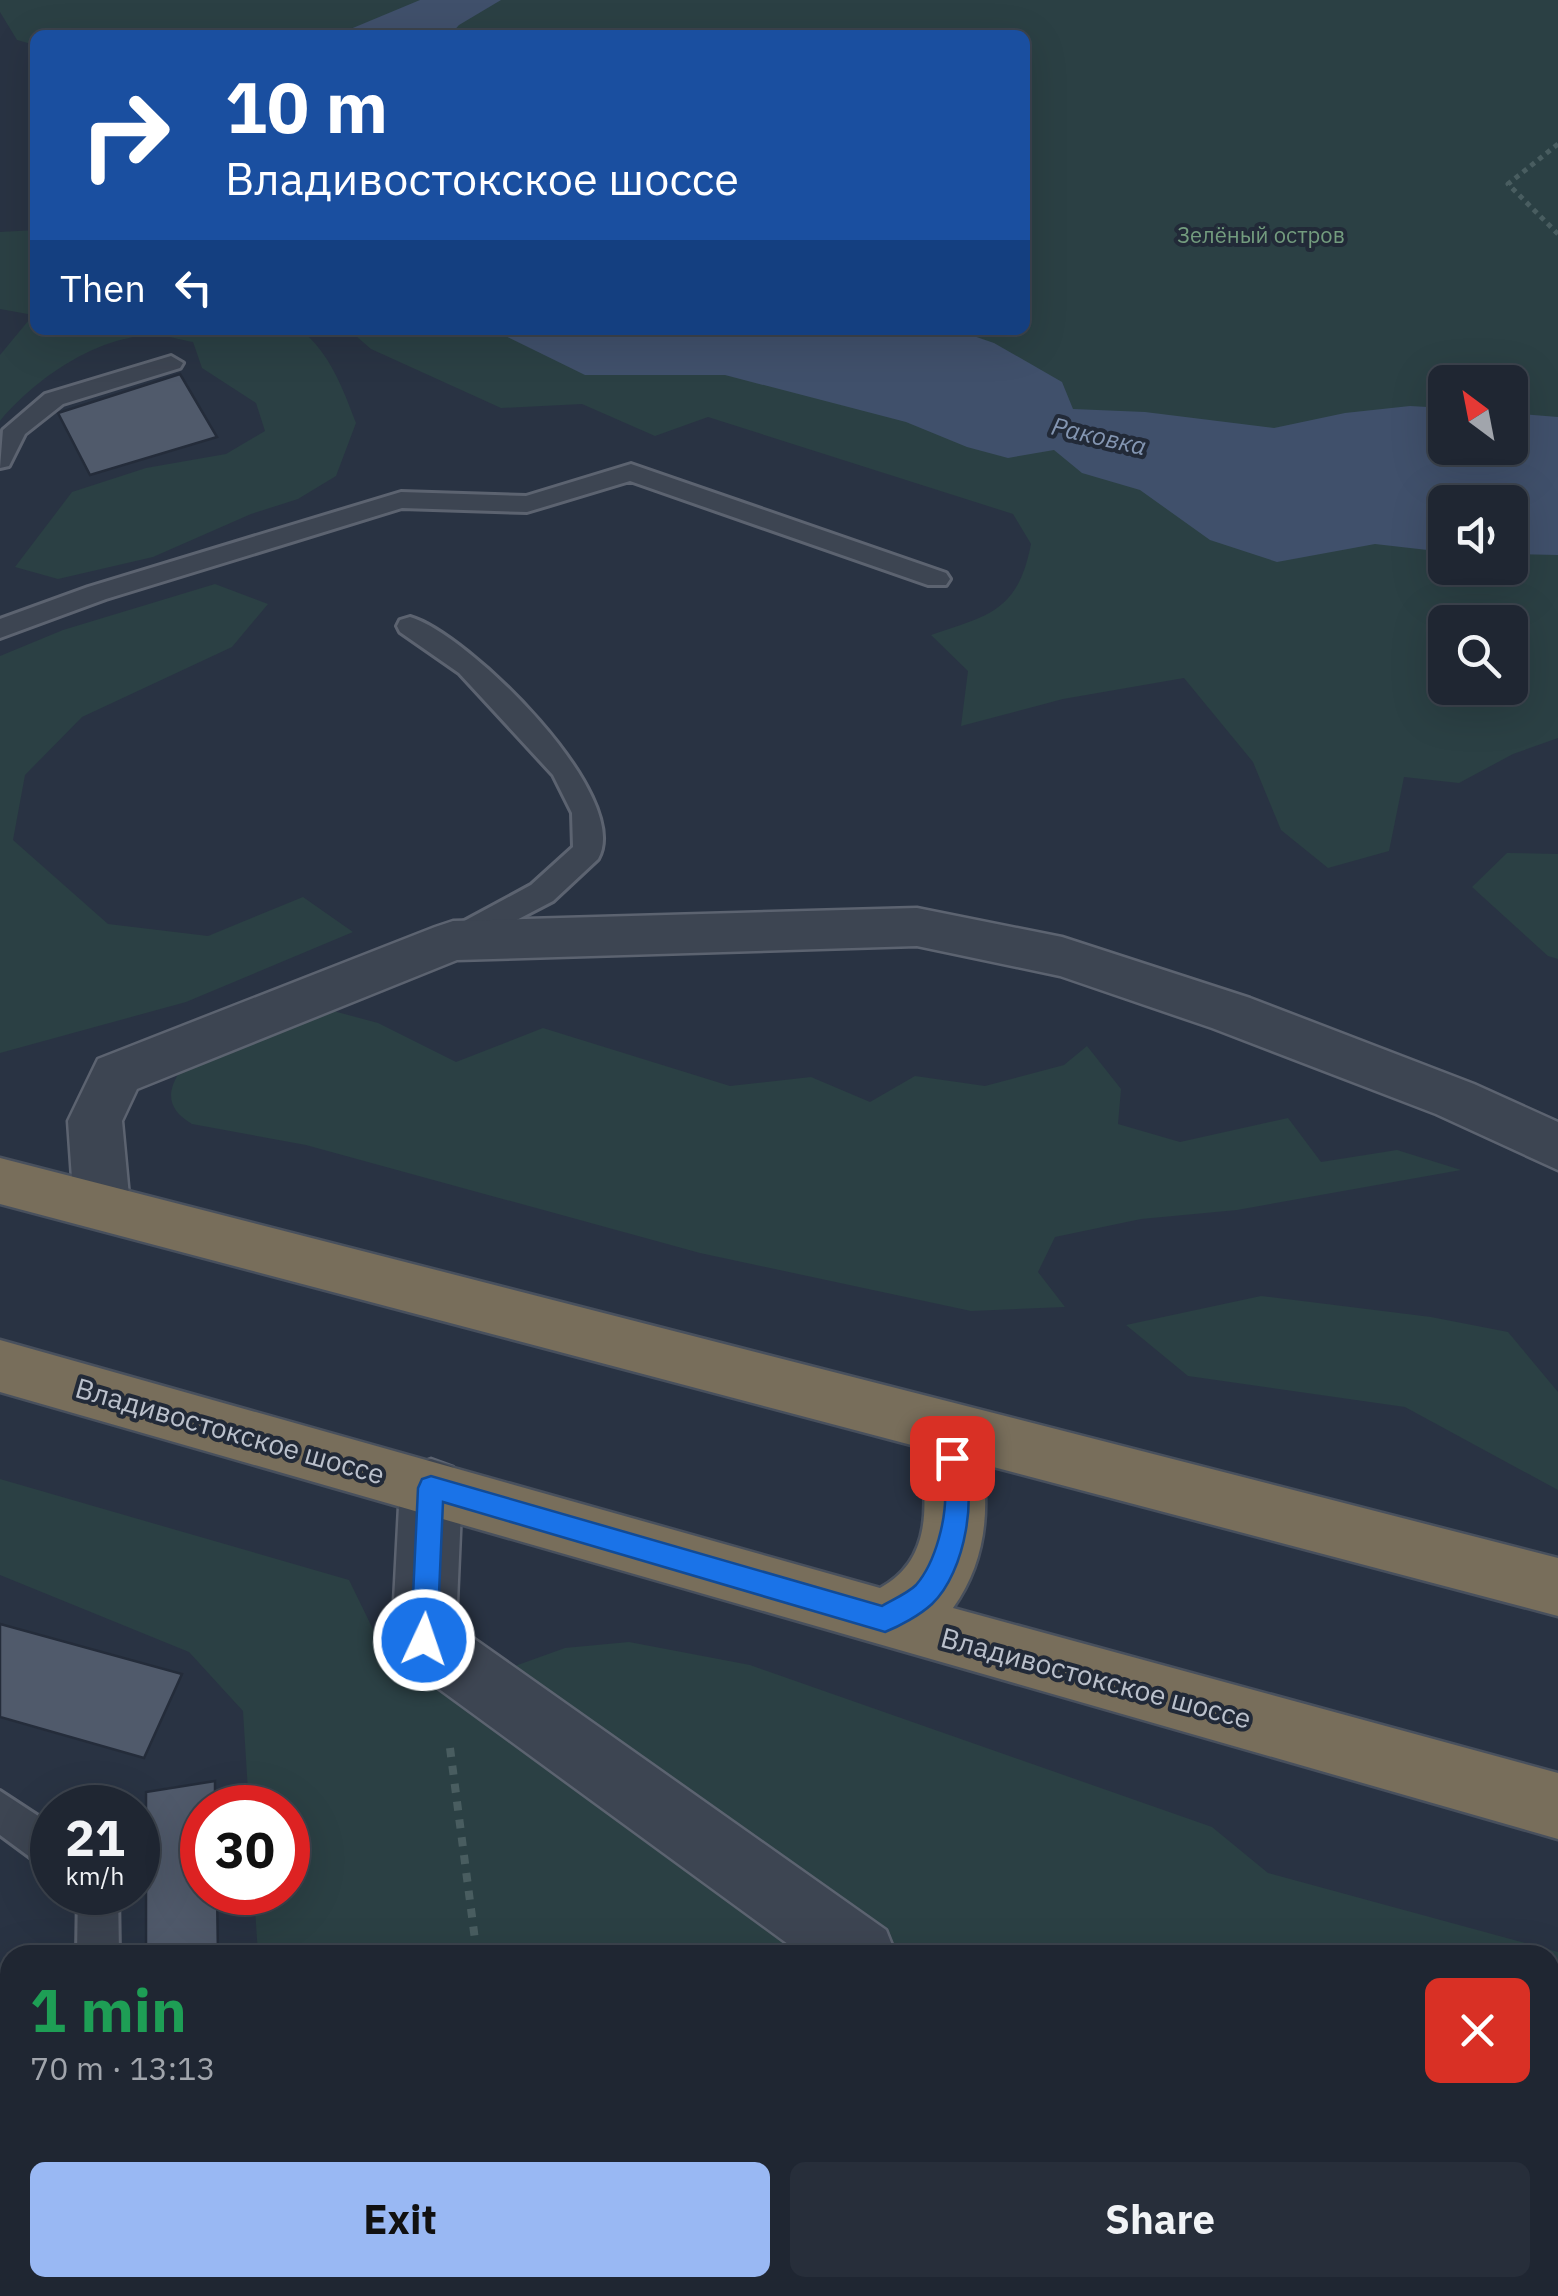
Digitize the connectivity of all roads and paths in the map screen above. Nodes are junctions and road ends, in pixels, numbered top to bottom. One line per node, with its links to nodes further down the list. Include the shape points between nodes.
1 (1558, 144): 2 (path, via 1508,184)
2 (1558, 234)
3 (171, 364): 4 (lane, via 54,399 15,430)
4 (0, 460)
5 (937, 580): 7 (lane, via 631,472 527,504 401,500 97,593)
6 (410, 626): 8 (lane, via 470,666 564,770 586,813 588,850 542,893)
7 (0, 630)
8 (454, 941): 9 (street, via 917,927 1062,956 1231,1013); 11 (street, via 117,1074 95,1120)
9 (1558, 1146)
10 (0, 1181): 11 (highway)
11 (102, 1207): 13 (highway)
12 (0, 1366): 14 (highway, Владивостокское шоссе)
13 (945, 1428): 15 (highway); 16 (highway, via 958,1487 944,1559 924,1594)
14 (431, 1488): 16 (highway, Владивостокское шоссе); 24 (street, via 424,1640)
15 (1558, 1587)
16 (885, 1619): 18 (highway, Владивостокское шоссе)
17 (448, 1730): 23 (path)
18 (1558, 1806)
19 (0, 1811): 20 (lane)
20 (30, 1833)
21 (98, 1915): 22 (lane)
22 (98, 1945)
23 (476, 1945)
24 (846, 1945)

